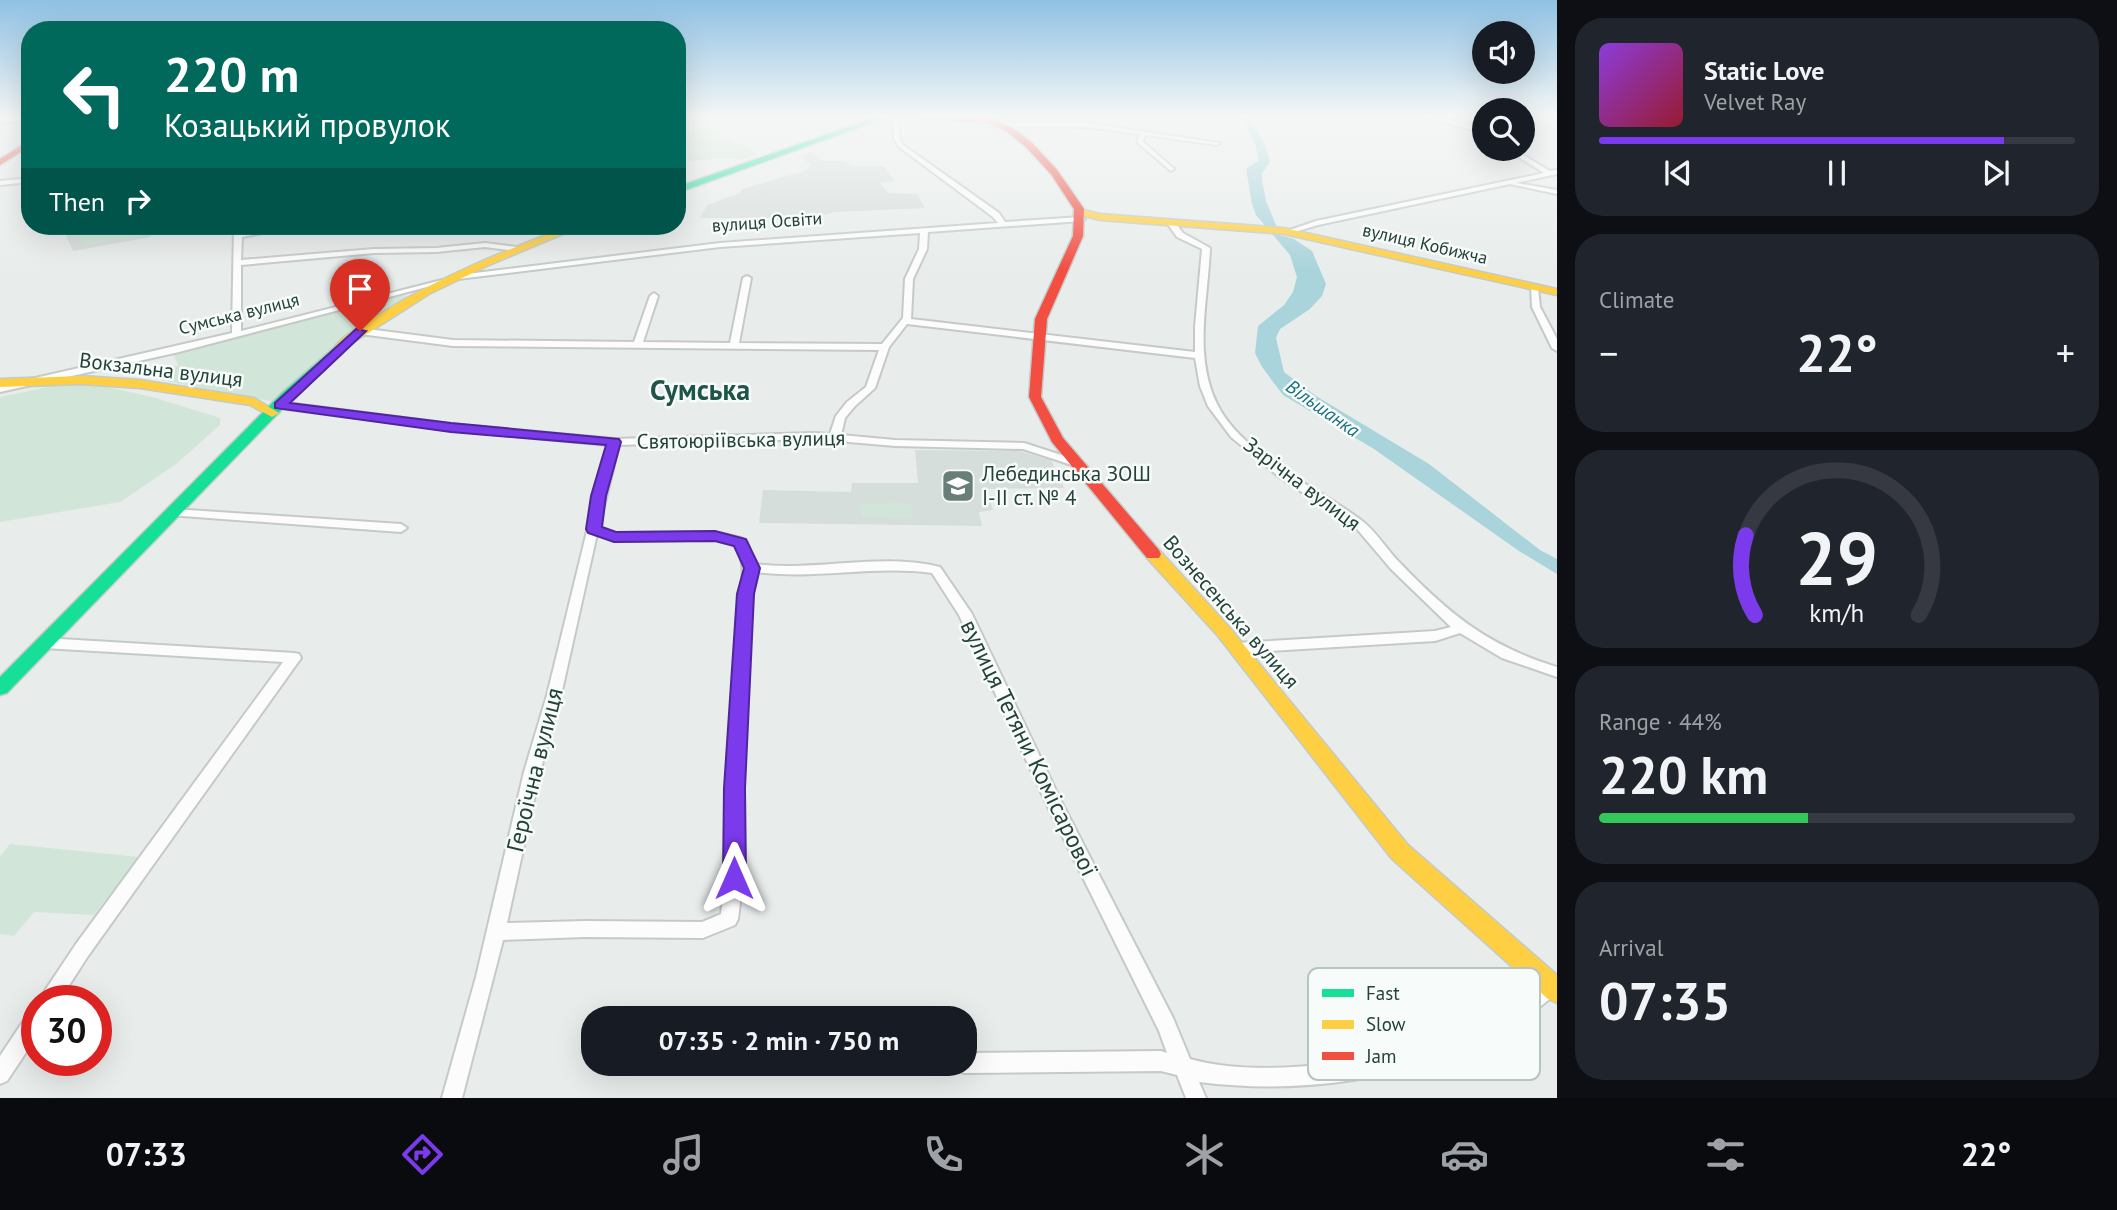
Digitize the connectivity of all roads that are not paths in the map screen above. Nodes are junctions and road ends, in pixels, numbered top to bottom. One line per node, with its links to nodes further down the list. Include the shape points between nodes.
1 (739, 168): 8 (street)
2 (932, 168): 12 (street)
3 (1050, 168): 10 (street)
4 (1554, 174): 7 (street)
5 (21, 181): 6 (street)
6 (0, 183)
7 (1503, 183): 9 (street); 15 (street)
8 (686, 187)
9 (1557, 192)
10 (1080, 215): 11 (street, вулиця Освіти); 12 (street, вулиця Освіти); 28 (street, Вознесенська вулиця, via 1078,236 1041,319)
11 (1171, 223): 13 (street, вулиця Освіти); 33 (street, Зарічна вулиця, via 1180,235 1206,248 1197,330)
12 (1003, 224): 14 (street, вулиця Освіти)
13 (1257, 229): 15 (street, вулиця Кобижча)
14 (924, 232): 20 (street, вулиця Освіти, via 720,244); 25 (street, via 923,249 909,279)
15 (1286, 232): 22 (street, вулиця Кобижча)
16 (238, 235): 19 (street)
17 (554, 235): 18 (street, Сумська вулиця)
18 (517, 249): 19 (street, via 485,245); 20 (street, Сумська вулиця)
19 (237, 263): 27 (street)
20 (455, 278): 26 (street, Сумська вулиця); 27 (street, Сумська вулиця)
21 (747, 278): 30 (street)
22 (1534, 288): 23 (street, вулиця Кобижча); 32 (street, via 1536,307)
23 (1557, 292)
24 (654, 296): 29 (street)
25 (905, 321): 28 (street); 31 (street)
26 (360, 331): 29 (street, via 453,343); 37 (street, Сумська вулиця)
27 (236, 335): 34 (street, Сумська вулиця)
28 (1038, 337): 33 (street); 38 (street, Вознесенська вулиця, via 1035,397)
29 (637, 345): 30 (street)
30 (734, 347): 31 (street)
31 (884, 347): 39 (street, via 876,379 840,418)
32 (1557, 348)
33 (1200, 356): 47 (street, Зарічна вулиця, via 1212,404 1228,428 1285,475 1361,526)
34 (34, 382): 35 (street, Вокзальна вулиця); 36 (street); 37 (street, Вокзальна вулиця, via 140,384)
35 (0, 383)
36 (0, 389)
37 (275, 409): 40 (street, Святоюріївська вулиця); 43 (street, Сумська вулиця)
38 (1056, 436): 41 (street); 42 (street, Вознесенська вулиця)
39 (835, 437): 40 (street, Святоюріївська вулиця); 41 (street, Святоюріївська вулиця)
40 (614, 442): 45 (street, Героїчна вулиця)
41 (1030, 448): 42 (street, Святоюріївська вулиця)
42 (1076, 463): 49 (street, Вознесенська вулиця)
43 (173, 513): 44 (street); 48 (street, Сумська вулиця)
44 (401, 528)
45 (594, 529): 46 (street, via 614,537 715,536 741,542); 53 (street, Героїчна вулиця)
46 (752, 568): 53 (street, via 746,594 729,919 703,930); 60 (street, вулиця Тетяни Комісарової, via 803,572 921,566 936,570 965,614)
47 (1459, 629): 49 (street, via 1434,636); 51 (street, Зарічна вулиця, via 1492,650)
48 (44, 643): 50 (street); 52 (street, Сумська вулиця)
49 (1237, 648): 54 (street, Вознесенська вулиця, via 1400,852)
50 (294, 658): 56 (street)
51 (1557, 672)
52 (0, 688)
53 (497, 932): 63 (street, Героїчна вулиця)
54 (1531, 968)
55 (1540, 976): 57 (street, Вознесенська вулиця)
56 (59, 985)
57 (1554, 988)
58 (21, 1042): 61 (street)
59 (977, 1063): 60 (street, via 1161,1061)
60 (1184, 1070): 62 (street, via 1225,1077); 64 (street, вулиця Тетяни Комісарової)
61 (0, 1074)
62 (1308, 1074)
63 (452, 1098)
64 (1196, 1098)

